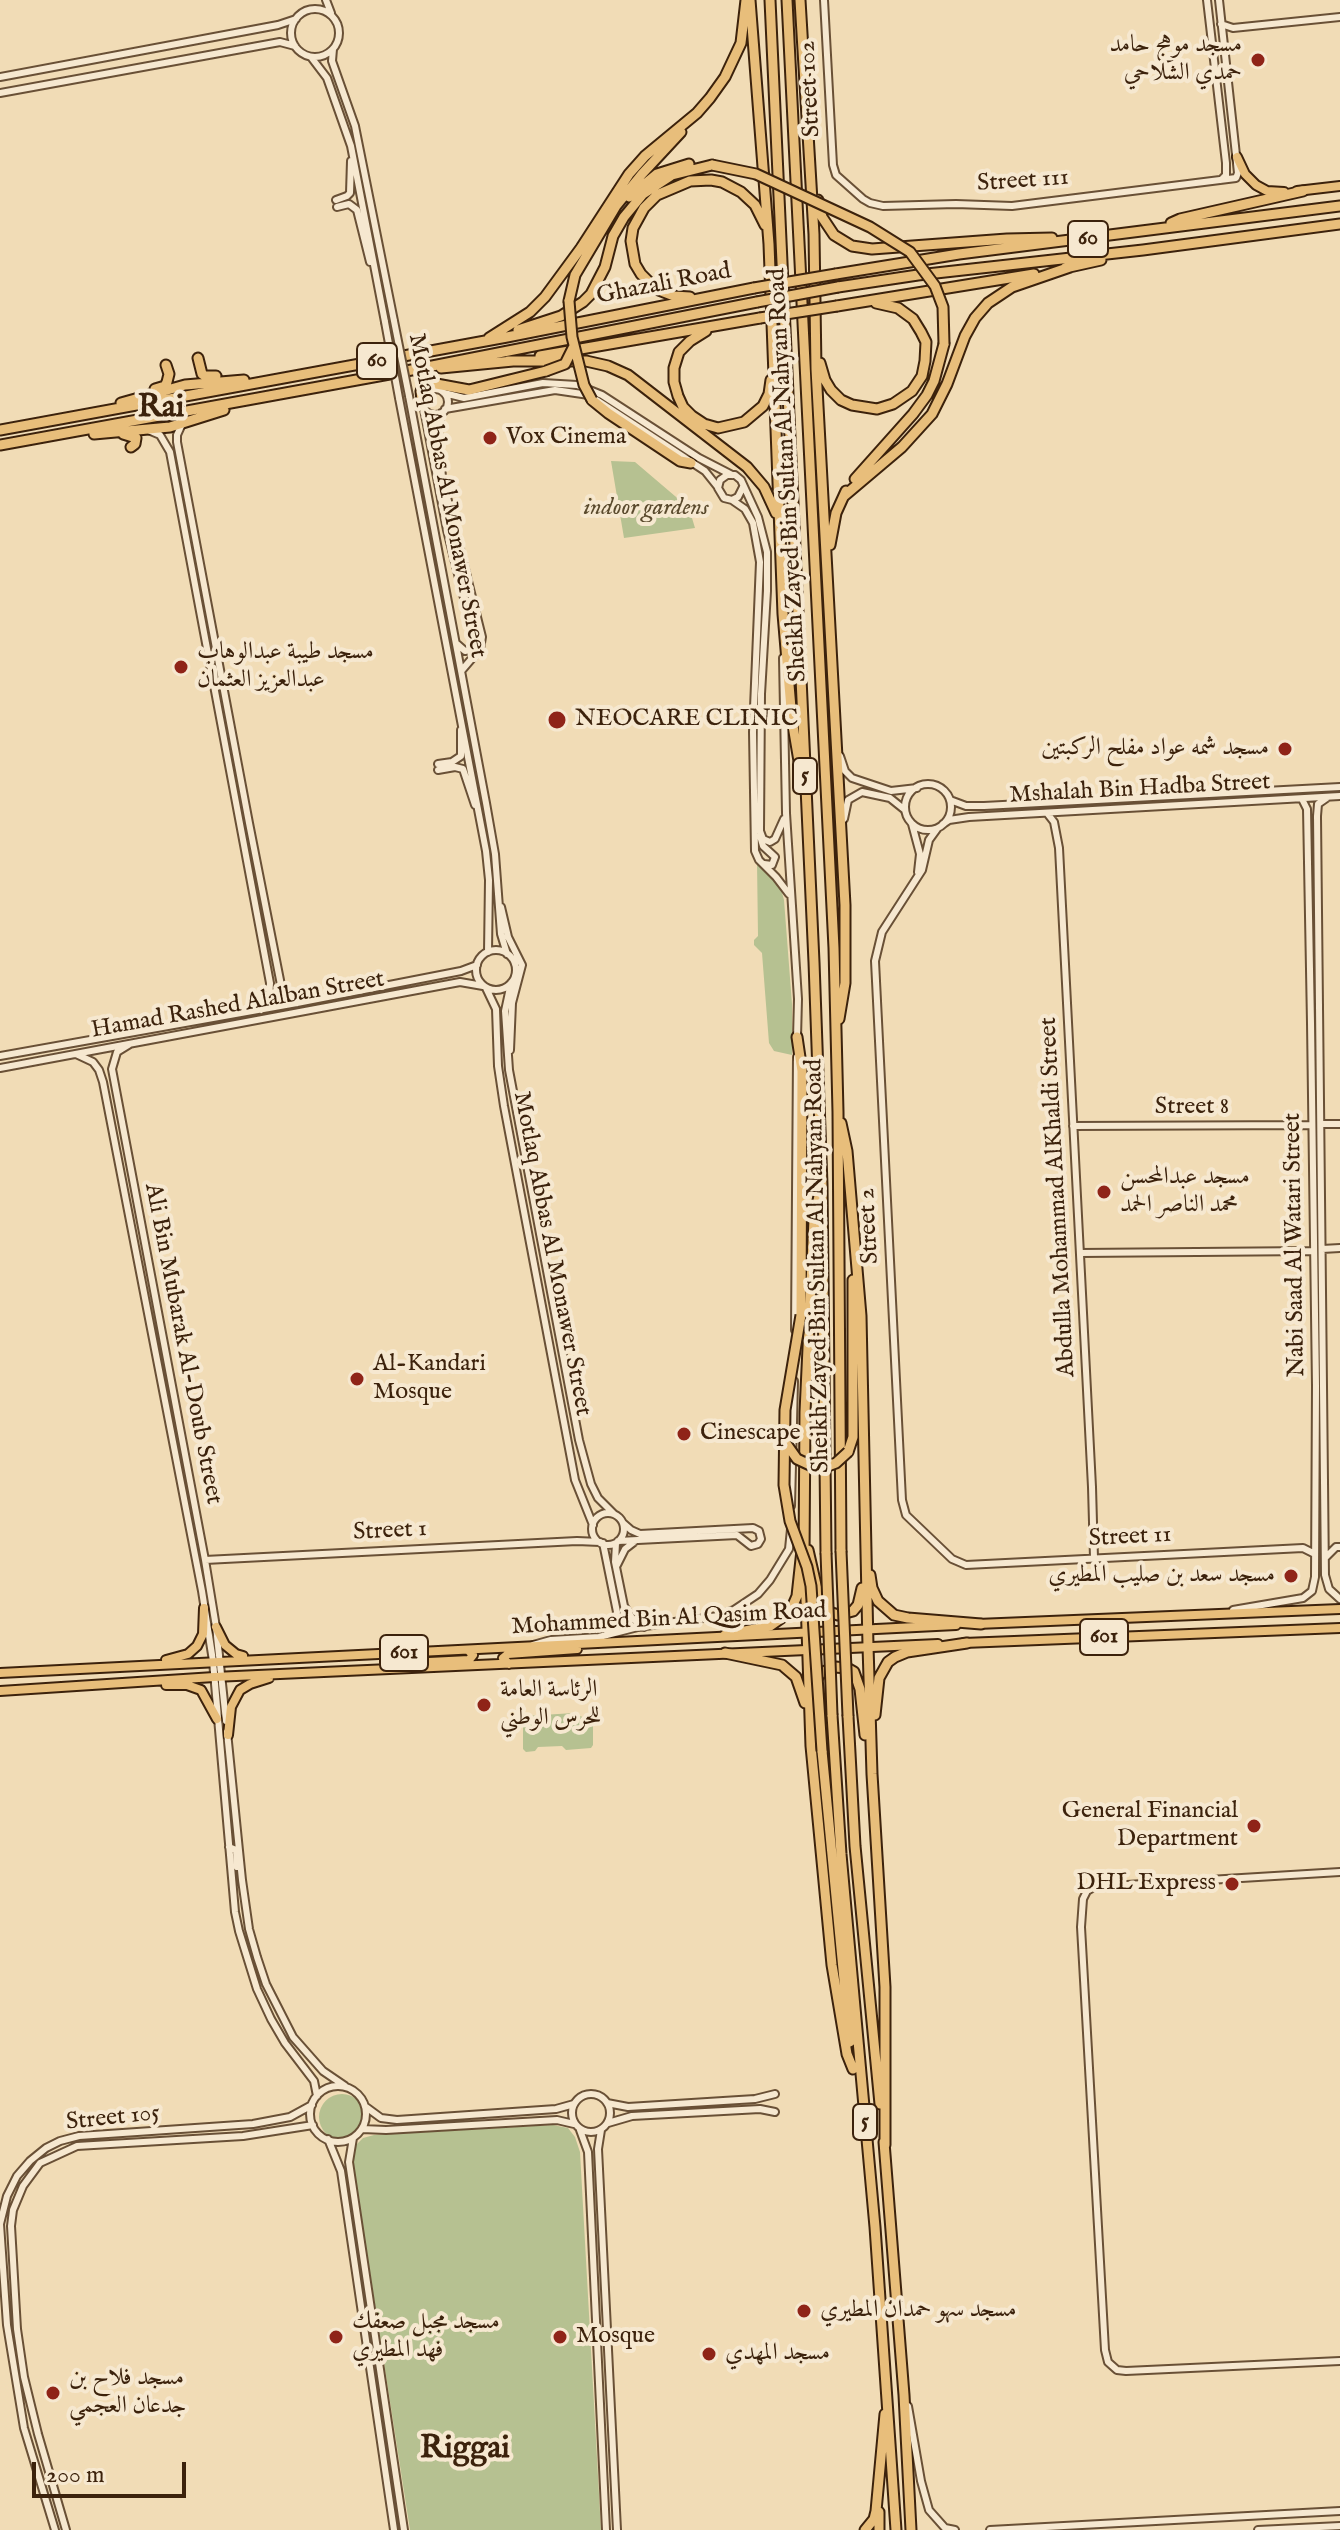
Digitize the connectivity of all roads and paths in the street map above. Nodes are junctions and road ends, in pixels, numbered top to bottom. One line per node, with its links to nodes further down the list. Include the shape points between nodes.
1 (326, 0): 9 (street)
2 (748, 0): 22 (highway, via 732,62); 37 (highway)
3 (770, 0): 99 (highway, Sheikh Zayed Bin Sultan Al Nahyan Road / 5)
4 (787, 0): 44 (highway, Sheikh Zayed Bin Sultan Al Nahyan Road / 5)
5 (800, 0): 27 (highway)
6 (824, 0): 29 (street, Street 102)
7 (1207, 0): 24 (street)
8 (1219, 0): 12 (street)
9 (332, 17): 11 (street, via 313,9); 16 (street, via 339,33)
10 (1340, 17): 13 (street)
11 (296, 19): 15 (street, via 291,33); 17 (street)
12 (1221, 24): 13 (street); 14 (street)
13 (1233, 28): 14 (street)
14 (1223, 37): 23 (street)
15 (295, 46): 18 (street); 19 (street, via 280,42)
16 (333, 49): 18 (street); 86 (street, Motlaq Abbas Al Monawer Street, bridge, via 332,61 362,153)
17 (142, 50): 19 (street, via 137,58); 20 (street)
18 (311, 57): 25 (street, Motlaq Abbas Al Monawer Street, via 327,78)
19 (144, 66): 21 (street)
20 (0, 77)
21 (0, 93)
22 (689, 120): 38 (highway, via 624,195); 48 (highway, via 629,174 545,297)
23 (1234, 133): 24 (street); 26 (street)
24 (1223, 134): 30 (street, via 1226,171)
25 (351, 146): 41 (street, Motlaq Abbas Al Monawer Street); 41 (street, via 350,193 336,203 357,210)
26 (1237, 157): 30 (street, via 1237,176); 32 (main road, via 1260,188 1273,193)
27 (810, 160): 36 (highway, via 822,217 834,235 852,246 887,249); 46 (highway)
28 (712, 165): 38 (highway, via 682,165 650,178 627,199); 47 (highway, via 672,175 636,202 613,236 598,281 583,302); 76 (highway, bridge, via 756,174 870,227 910,252 935,286 943,307 944,344 934,381)
29 (836, 175): 30 (street, Street 111, via 863,199 883,206 1012,206)
30 (1221, 180)
31 (1340, 186): 32 (main road)
32 (1303, 191): 35 (highway, via 1180,219)
33 (1340, 206): 35 (highway, Ghazali Road / 60)
34 (1340, 224): 39 (highway, Ghazali Road / 60)
35 (1159, 229): 36 (highway, Ghazali Road / 60)
36 (1095, 238): 42 (highway, Ghazali Road / 60, bridge, via 946,256)
37 (769, 244): 42 (highway, via 755,205 734,187 690,181 657,195 633,228 635,264 663,293); 50 (highway)
38 (591, 250): 49 (highway, bridge, via 575,275 569,301)
39 (1143, 250): 40 (highway); 54 (highway, Ghazali Road / 60, bridge, via 838,287)
40 (1070, 267): 43 (highway); 76 (highway, via 1012,287 988,303 965,336 927,421)
41 (376, 276): 88 (street, Motlaq Abbas Al Monawer Street, bridge)
42 (705, 297): 47 (highway, Ghazali Road / 60)
43 (864, 301): 45 (highway, bridge); 46 (highway, via 898,308 913,319 926,342 922,376 904,398 877,409 841,400 821,369)
44 (802, 326): 80 (highway); 136 (highway, Sheikh Zayed Bin Sultan Al Nahyan Road / 5)
45 (713, 327): 50 (highway, via 679,352 674,368 683,407 704,424 731,427 763,406); 52 (highway)
46 (815, 331): 80 (highway)
47 (507, 337): 48 (highway, Ghazali Road / 60)
48 (486, 341): 56 (highway, Ghazali Road / 60)
49 (574, 345): 60 (highway, bridge, via 565,364 546,371 469,390 431,383 421,391); 70 (highway, bridge, via 592,400 680,461)
50 (774, 345): 82 (highway)
51 (198, 358): 55 (highway, via 205,376)
52 (508, 361): 54 (highway); 82 (highway, via 594,362 637,380 757,477 776,512)
53 (166, 365): 59 (highway, via 165,386)
54 (417, 369): 58 (highway, Ghazali Road / 60)
55 (243, 380): 56 (highway); 59 (highway, via 199,382)
56 (267, 381): 62 (highway, Ghazali Road / 60)
57 (444, 393): 60 (street, via 431,390); 61 (street); 71 (street, via 464,398 543,383 577,385)
58 (270, 396): 63 (highway); 67 (highway, Ghazali Road / 60)
59 (132, 399): 62 (highway)
60 (423, 405): 61 (street, via 432,414); 81 (street)
61 (443, 411): 70 (street, via 555,390 589,395); 81 (street, via 438,430)
62 (85, 414): 65 (highway, Ghazali Road / 60)
63 (183, 422): 64 (highway); 74 (street, via 177,442)
64 (145, 429): 66 (highway); 75 (street, via 167,444)
65 (0, 430)
66 (112, 433): 67 (highway); 69 (highway, via 134,437 137,441)
67 (62, 435): 68 (highway, Ghazali Road / 60)
68 (0, 445)
69 (131, 447)
70 (691, 463): 73 (street)
71 (732, 475): 72 (street); 73 (street, via 723,477)
72 (743, 487): 77 (street); 112 (street, via 762,529 768,565)
73 (718, 488): 77 (street)
74 (188, 494): 75 (street, via 183,499); 78 (street)
75 (178, 495): 79 (street)
76 (844, 496): 83 (highway, via 830,540)
77 (732, 500): 115 (street, via 753,523 760,562 753,732 755,848)
78 (192, 517): 79 (street, via 188,513); 101 (street)
79 (183, 518): 102 (street)
80 (825, 530): 83 (highway)
81 (451, 531): 85 (street)
82 (781, 556): 84 (highway)
83 (828, 597): 89 (highway)
84 (783, 614): 99 (highway); 104 (street)
85 (474, 618): 86 (street, via 470,650); 87 (street, via 482,637 480,649)
86 (455, 642): 87 (street, Motlaq Abbas Al Monawer Street)
87 (462, 670): 120 (street, Motlaq Abbas Al Monawer Street, via 495,854)
88 (462, 719): 107 (street, Motlaq Abbas Al Monawer Street); 107 (street, via 461,756 438,767 463,769)
89 (835, 733): 91 (street, via 843,767 852,778 891,791); 114 (highway)
90 (1340, 787): 92 (street, Mshalah Bin Hadba Street)
91 (917, 788): 97 (street, via 936,786); 103 (street)
92 (1263, 790): 93 (street, Mshalah Bin Hadba Street); 98 (street)
93 (1246, 791): 97 (street, Mshalah Bin Hadba Street, via 984,806); 100 (street, via 1251,796)
94 (1340, 796): 95 (street, Mshalah Bin Hadba Street)
95 (1328, 797): 96 (street, Mshalah Bin Hadba Street); 118 (street, Nabi Saad Al Watari Street, via 1318,804)
96 (1302, 799): 98 (street, Mshalah Bin Hadba Street); 117 (street, Nabi Saad Al Watari Street, via 1307,809)
97 (950, 800): 111 (street, via 950,813)
98 (1265, 801): 100 (street, Mshalah Bin Hadba Street)
99 (806, 802): 156 (highway, Sheikh Zayed Bin Sultan Al Nahyan Road / 5)
100 (1245, 802): 106 (street, Mshalah Bin Hadba Street)
101 (246, 807): 102 (street, via 241,812); 109 (street)
102 (236, 808): 110 (street)
103 (906, 811): 108 (street); 114 (street, via 890,798 857,793 846,805)
104 (786, 813): 112 (street, via 773,841 765,841); 119 (street)
105 (1047, 813): 106 (street, Mshalah Bin Hadba Street); 111 (street, Mshalah Bin Hadba Street, via 969,817); 113 (street, Abdulla Mohammad AlKhaldi Street)
106 (1067, 813): 113 (street, Abdulla Mohammad AlKhaldi Street)
107 (480, 815): 121 (street, Motlaq Abbas Al Monawer Street, via 489,880)
108 (910, 821): 111 (street, via 920,828); 116 (street, via 920,854)
109 (249, 823): 110 (street); 125 (street)
110 (239, 825): 126 (street)
111 (940, 826): 116 (street, Street 2, via 929,840)
112 (760, 831): 115 (street, via 761,843 775,857 772,865)
113 (1058, 834): 153 (street, Abdulla Mohammad AlKhaldi Street)
114 (842, 846): 136 (highway, via 846,963)
115 (764, 864): 119 (street)
116 (918, 875): 188 (street, Street 2, via 882,932 875,961 902,1500 910,1520)
117 (1309, 894): 118 (street); 152 (street, Nabi Saad Al Watari Street)
118 (1318, 894): 150 (street, Nabi Saad Al Watari Street)
119 (790, 897): 139 (street)
120 (498, 899): 122 (street, Motlaq Abbas Al Monawer Street); 146 (street, via 522,965 512,1003)
121 (488, 952): 122 (street); 123 (street)
122 (507, 954): 128 (street, via 515,965)
123 (477, 965): 124 (street, Hamad Rashed Alalban Street); 130 (street)
124 (461, 971): 127 (street, via 465,977); 129 (street, Hamad Rashed Alalban Street)
125 (280, 977): 126 (street); 132 (street, via 285,992)
126 (270, 979): 133 (street, via 269,1000)
127 (460, 982): 130 (street, Hamad Rashed Alalban Street); 131 (street, Hamad Rashed Alalban Street)
128 (511, 983): 130 (street, via 499,990); 146 (street, Motlaq Abbas Al Monawer Street, via 505,1011)
129 (385, 986): 131 (street); 132 (street, Hamad Rashed Alalban Street)
130 (484, 987): 170 (street, Motlaq Abbas Al Monawer Street, via 496,1009 504,1106 575,1480)
131 (391, 997): 137 (street, Hamad Rashed Alalban Street)
132 (297, 1003): 133 (street, Hamad Rashed Alalban Street)
133 (261, 1010): 134 (street, Hamad Rashed Alalban Street)
134 (204, 1020): 135 (street, Hamad Rashed Alalban Street); 137 (street)
135 (188, 1023): 138 (street); 141 (street, Hamad Rashed Alalban Street)
136 (836, 1031): 149 (highway, Sheikh Zayed Bin Sultan Al Nahyan Road / 5)
137 (205, 1032): 138 (street, Hamad Rashed Alalban Street)
138 (190, 1035): 140 (street, Hamad Rashed Alalban Street)
139 (797, 1037): 167 (highway, bridge, via 802,1071 801,1315 786,1401); 198 (street, via 790,1544 764,1588 734,1610)
140 (130, 1044): 142 (street, Hamad Rashed Alalban Street); 147 (street, via 114,1057)
141 (14, 1054): 143 (street, Hamad Rashed Alalban Street); 144 (street)
142 (76, 1054): 144 (street, Hamad Rashed Alalban Street); 148 (street, via 93,1062)
143 (2, 1056): 145 (street, via 8,1062)
144 (15, 1066): 145 (street, Hamad Rashed Alalban Street)
145 (3, 1068)
146 (509, 1070): 169 (street, Motlaq Abbas Al Monawer Street, via 579,1440)
147 (113, 1079): 148 (street); 163 (street, Ali Bin Mubarak Al-Doub Street)
148 (103, 1082): 164 (street, Ali Bin Mubarak Al-Doub Street)
149 (838, 1112): 158 (highway); 251 (highway, Sheikh Zayed Bin Sultan Al Nahyan Road / 5, bridge, via 841,1551 848,1716 855,1846)
150 (1321, 1124): 151 (street); 155 (street, Nabi Saad Al Watari Street)
151 (1340, 1124)
152 (1312, 1125): 153 (street, Street 8); 154 (street, Nabi Saad Al Watari Street)
153 (1073, 1126): 162 (street, Abdulla Mohammad AlKhaldi Street)
154 (1312, 1178): 155 (street); 157 (street, Nabi Saad Al Watari Street)
155 (1321, 1179): 157 (street, Nabi Saad Al Watari Street)
156 (822, 1185): 175 (highway, via 814,1219); 234 (highway, Sheikh Zayed Bin Sultan Al Nahyan Road / 5, bridge, via 832,1715)
157 (1317, 1198): 160 (street, Nabi Saad Al Watari Street); 161 (street, Nabi Saad Al Watari Street)
158 (851, 1204): 167 (highway, bridge, via 853,1437 848,1452 836,1463 820,1467 797,1459); 168 (highway, via 861,1316)
159 (1340, 1248): 160 (street)
160 (1322, 1249): 176 (street, Nabi Saad Al Watari Street)
161 (1313, 1251): 162 (street); 174 (street, Nabi Saad Al Watari Street)
162 (1080, 1253): 185 (street, Abdulla Mohammad AlKhaldi Street)
163 (175, 1402): 164 (street); 165 (street, Ali Bin Mubarak Al-Doub Street)
164 (165, 1404): 166 (street, Ali Bin Mubarak Al-Doub Street)
165 (177, 1416): 166 (street); 186 (street, Ali Bin Mubarak Al-Doub Street)
166 (168, 1417): 193 (street, Ali Bin Mubarak Al-Doub Street)
167 (785, 1442): 231 (highway, bridge, via 788,1511 811,1586)
168 (863, 1480): 190 (highway); 196 (highway, via 870,1579 882,1607 900,1617)
169 (598, 1498): 170 (street, via 595,1507); 171 (street, Motlaq Abbas Al Monawer Street)
170 (586, 1507): 173 (street, Motlaq Abbas Al Monawer Street)
171 (614, 1514): 172 (street); 173 (street, via 602,1515)
172 (623, 1523): 178 (street, via 640,1534 753,1528 761,1539 751,1546 737,1535); 180 (street)
173 (593, 1526): 179 (street); 181 (street)
174 (1316, 1529): 176 (street); 177 (street, Nabi Saad Al Watari Street)
175 (803, 1531): 190 (highway, via 819,1598 829,1612 847,1614 858,1605); 201 (highway); 202 (highway, via 799,1586 790,1612 770,1626)
176 (1326, 1532): 182 (street); 187 (street, Nabi Saad Al Watari Street)
177 (1316, 1538): 183 (street); 184 (street, Nabi Saad Al Watari Street)
178 (636, 1540): 180 (street); 191 (street)
179 (577, 1541): 181 (street, Street 1); 186 (street, Street 1)
180 (617, 1542): 181 (street); 191 (street)
181 (602, 1543): 203 (street, via 617,1612)
182 (1338, 1547): 187 (street)
183 (1303, 1548): 184 (street, Street 11); 185 (street, Street 11)
184 (1315, 1554): 189 (street, Nabi Saad Al Watari Street)
185 (1094, 1558): 188 (street, Street 11)
186 (205, 1560): 197 (street, Ali Bin Mubarak Al-Doub Street)
187 (1325, 1560): 189 (street, via 1320,1566); 192 (street, Nabi Saad Al Watari Street, via 1326,1582)
188 (958, 1563)
189 (1316, 1563): 195 (street, Nabi Saad Al Watari Street, via 1315,1584 1307,1596)
190 (865, 1565): 199 (highway)
191 (616, 1568): 198 (street, via 624,1606)
192 (1340, 1599)
193 (204, 1608): 212 (street, Ali Bin Mubarak Al-Doub Street); 215 (main road, via 202,1639 194,1650)
194 (1340, 1609): 195 (main road, Mohammed Bin Al Qasim Road / 601)
195 (1215, 1613): 196 (main road, Mohammed Bin Al Qasim Road / 601)
196 (981, 1624): 199 (main road, Mohammed Bin Al Qasim Road / 601)
197 (216, 1627): 211 (main road, via 229,1650); 212 (street, Ali Bin Mubarak Al-Doub Street)
198 (644, 1627): 203 (street)
199 (867, 1630): 201 (main road, Mohammed Bin Al Qasim Road / 601); 206 (highway)
200 (1340, 1630): 204 (main road, Mohammed Bin Al Qasim Road / 601)
201 (807, 1633): 202 (main road, Mohammed Bin Al Qasim Road / 601); 208 (highway)
202 (725, 1635): 205 (main road, Mohammed Bin Al Qasim Road / 601)
203 (605, 1636): 207 (street)
204 (967, 1643): 206 (main road, Mohammed Bin Al Qasim Road / 601); 227 (highway, via 907,1652 888,1662 877,1686)
205 (593, 1644): 207 (main road, Mohammed Bin Al Qasim Road / 601); 214 (main road, via 508,1654 503,1658)
206 (868, 1646): 208 (main road, Mohammed Bin Al Qasim Road / 601); 227 (highway)
207 (528, 1647): 209 (main road, Mohammed Bin Al Qasim Road / 601)
208 (807, 1649): 210 (main road, Mohammed Bin Al Qasim Road / 601); 223 (highway)
209 (468, 1650): 211 (main road, Mohammed Bin Al Qasim Road / 601); 217 (main road, via 473,1655 469,1660 408,1663)
210 (725, 1653): 213 (main road, Mohammed Bin Al Qasim Road / 601); 226 (highway, via 790,1670 803,1693)
211 (260, 1659): 212 (main road, Mohammed Bin Al Qasim Road / 601)
212 (217, 1660): 215 (main road, Mohammed Bin Al Qasim Road / 601); 220 (street)
213 (585, 1661): 214 (main road, Mohammed Bin Al Qasim Road / 601); 216 (main road)
214 (509, 1664): 217 (main road, Mohammed Bin Al Qasim Road / 601)
215 (151, 1665): 218 (main road, Mohammed Bin Al Qasim Road / 601)
216 (596, 1668)
217 (394, 1669): 219 (main road, Mohammed Bin Al Qasim Road / 601)
218 (0, 1673)
219 (279, 1674): 220 (main road, Mohammed Bin Al Qasim Road / 601); 225 (main road, via 240,1690 231,1707)
220 (218, 1677): 221 (main road, Mohammed Bin Al Qasim Road / 601); 224 (street); 225 (street)
221 (78, 1685): 222 (main road, Mohammed Bin Al Qasim Road / 601); 224 (main road, via 192,1686 204,1693)
222 (0, 1691)
223 (809, 1703): 226 (highway); 227 (highway, via 821,1673 835,1667 854,1672)
224 (217, 1719): 228 (street)
225 (228, 1735): 230 (street)
226 (811, 1746): 231 (highway, via 833,1978)
227 (872, 1774): 251 (highway, via 885,1987)
228 (229, 1847): 230 (street, via 236,1850); 235 (street, via 246,1959 285,2043 314,2081)
229 (1340, 1872): 254 (street, via 1094,1887 1083,1899 1081,1927 1108,2362 1126,2371)
230 (244, 1897): 232 (street, via 257,1957 280,2015 308,2055)
231 (853, 2069): 234 (highway)
232 (345, 2086): 235 (street, via 330,2087); 239 (street)
233 (775, 2094): 236 (street, via 641,2106)
234 (862, 2095): 255 (highway, Sheikh Zayed Bin Sultan Al Nahyan Road / 5)
235 (317, 2096): 238 (street)
236 (607, 2103): 237 (street, via 590,2094); 241 (street)
237 (574, 2104): 239 (street, via 397,2120 381,2118); 242 (street)
238 (312, 2105): 243 (street); 247 (street, Street 105, via 290,2117 253,2124)
239 (366, 2107): 244 (street)
240 (775, 2112): 241 (street, via 632,2116)
241 (608, 2123): 246 (street)
242 (574, 2124): 244 (street, via 557,2120); 245 (street)
243 (313, 2125): 249 (street); 250 (street, Street 105, via 243,2136)
244 (362, 2129): 248 (street)
245 (580, 2130): 246 (street); 270 (street, via 588,2152)
246 (601, 2130): 271 (street)
247 (102, 2134): 250 (street); 253 (street, Street 105, via 60,2141 17,2176 0,2224)
248 (353, 2138): 249 (street); 269 (street, via 349,2162)
249 (328, 2139): 268 (street, via 341,2171)
250 (103, 2143): 252 (street, Street 105, via 40,2163 13,2210)
251 (885, 2145): 256 (highway, Sheikh Zayed Bin Sultan Al Nahyan Road / 5)
252 (13, 2262): 253 (street); 258 (street, Street 105, via 24,2377)
253 (2, 2263): 259 (street, Street 105, via 18,2397)
254 (1340, 2361)
255 (887, 2388): 257 (highway); 274 (highway, Sheikh Zayed Bin Sultan Al Nahyan Road / 5)
256 (904, 2395): 263 (street, via 925,2499); 275 (highway, Sheikh Zayed Bin Sultan Al Nahyan Road / 5)
257 (878, 2485): 272 (highway, via 874,2519); 273 (highway)
258 (55, 2496): 259 (street); 260 (street, Street 105)
259 (46, 2501): 262 (street, Street 105)
260 (60, 2511): 262 (street, via 53,2509); 267 (street, Street 105)
261 (1340, 2511): 264 (street)
262 (50, 2516): 266 (street, Street 105)
263 (936, 2520): 276 (street); 277 (street)
264 (1065, 2526): 278 (street); 279 (street)
265 (1340, 2526): 280 (street)
266 (55, 2530)
267 (66, 2530)
268 (394, 2530)
269 (404, 2530)
270 (606, 2530)
271 (617, 2530)
272 (865, 2530)
273 (879, 2530)
274 (896, 2530)
275 (911, 2530)
276 (940, 2530)
277 (955, 2530)
278 (990, 2530)
279 (1047, 2530)
280 (1258, 2530)

